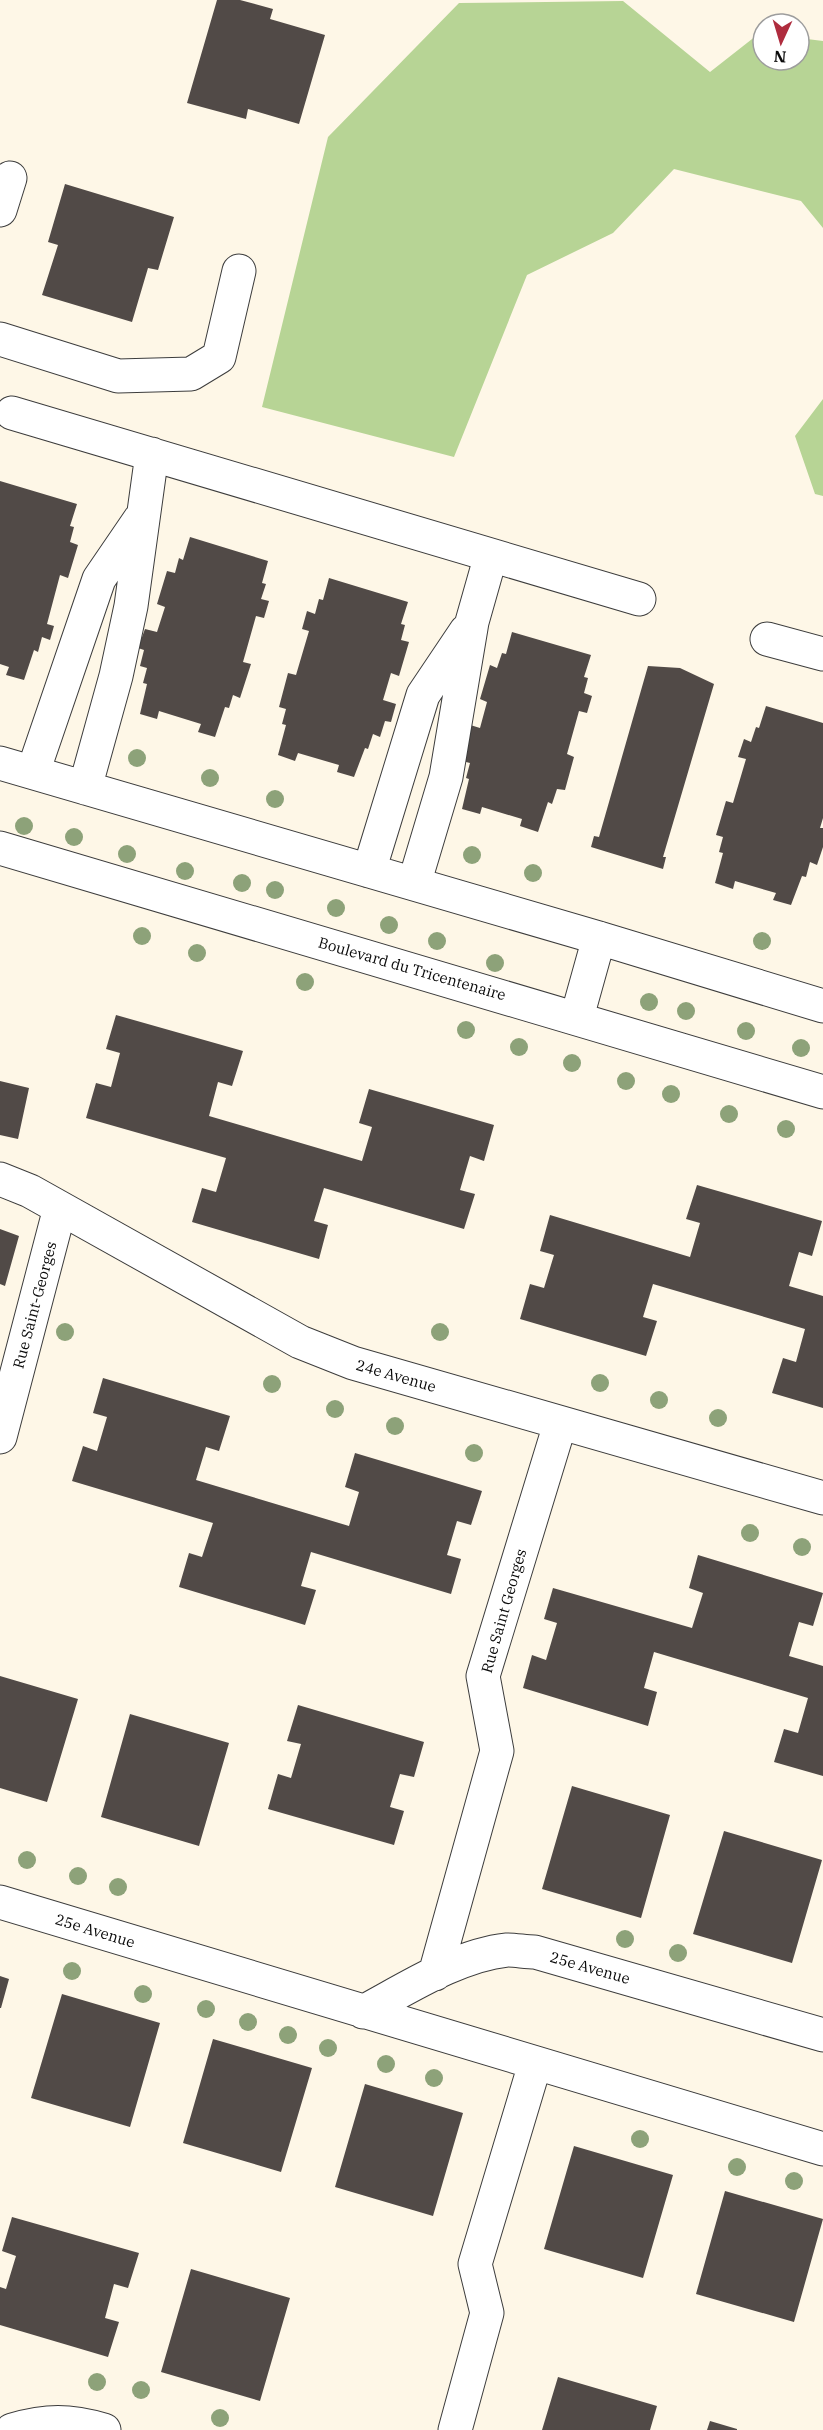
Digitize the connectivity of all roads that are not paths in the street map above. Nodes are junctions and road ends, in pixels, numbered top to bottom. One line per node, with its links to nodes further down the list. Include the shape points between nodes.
1 (10, 178): 2 (street)
2 (0, 210)
3 (239, 271): 4 (street, via 219,357 191,374 118,376)
4 (0, 339)
5 (12, 413): 6 (street)
6 (152, 454): 7 (street); 8 (street)
7 (144, 513): 14 (street, via 99,579); 15 (street, via 116,676)
8 (491, 555): 9 (street); 10 (street)
9 (639, 599)
10 (472, 622): 17 (street, via 423,695); 18 (street, via 446,777)
11 (767, 639): 12 (street)
12 (823, 654)
13 (0, 763): 14 (street)
14 (33, 772): 15 (street)
15 (85, 788): 17 (street)
16 (0, 848): 21 (street, Boulevard du Tricentenaire)
17 (369, 871): 18 (street)
18 (414, 884): 19 (street)
19 (599, 938): 20 (street); 21 (street)
20 (821, 996)
21 (577, 1017): 22 (street, Boulevard du Tricentenaire)
22 (823, 1092)
23 (0, 1179): 24 (street, 24e Avenue)
24 (60, 1208): 25 (street, 24e Avenue, via 300,1342 353,1363); 26 (street, Rue Saint-Georges)
25 (560, 1424): 27 (street, 24e Avenue); 29 (street, Rue Saint Georges, via 483,1676 497,1751)
26 (0, 1437)
27 (823, 1498)
28 (0, 1902): 30 (street, 25e Avenue)
29 (435, 1974): 30 (street, 25e Avenue); 31 (street, 25e Avenue, via 508,1950 535,1952)
30 (363, 2012): 32 (street, 25e Avenue)
31 (823, 2036)
32 (535, 2064): 33 (street, 25e Avenue); 36 (street, via 475,2264 487,2313)
33 (823, 2149)
34 (12, 2430): 35 (street, via 41,2422)
35 (104, 2430)
36 (455, 2430)

